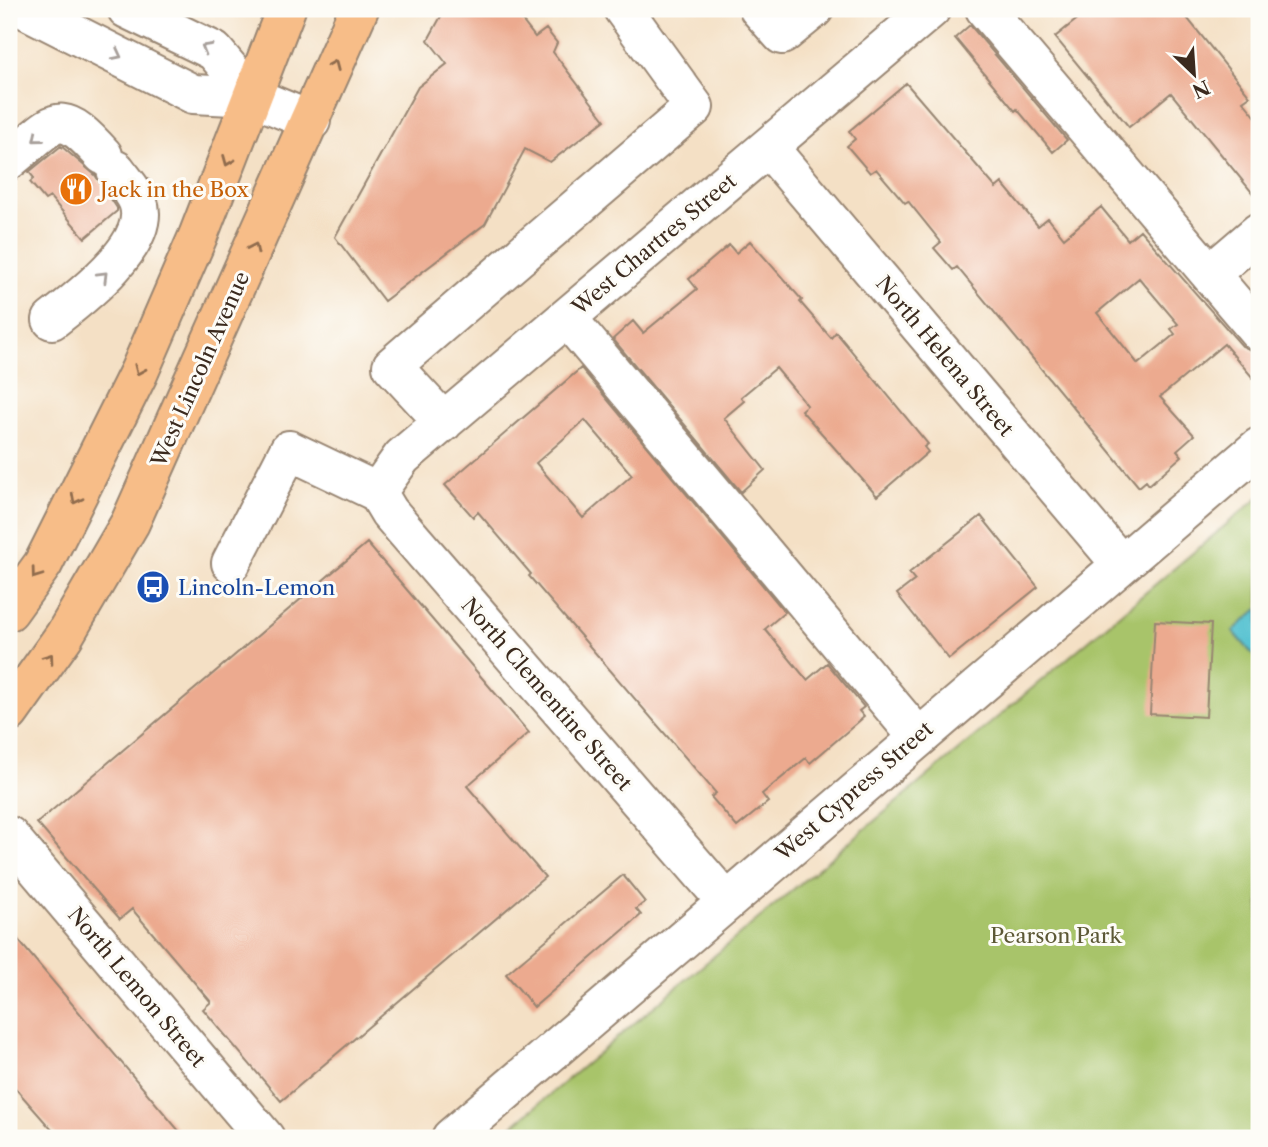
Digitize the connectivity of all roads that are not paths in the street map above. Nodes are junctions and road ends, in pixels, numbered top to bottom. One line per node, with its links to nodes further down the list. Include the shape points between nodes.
1 (25, 9): 10 (street, one-way to 10, via 193,94)
2 (127, 9): 10 (street, one-way to 2, via 214,51)
3 (286, 9): 10 (main road)
4 (359, 9): 11 (main road, West Lincoln Avenue, one-way to 4)
5 (623, 9): 19 (street, via 694,107 392,366)
6 (759, 9): 7 (street, via 782,35)
7 (814, 9)
8 (932, 9): 12 (street, West Chartres Street)
9 (985, 9): 15 (street)
10 (253, 97): 11 (street); 24 (main road, one-way to 24, via 139,372 43,564)
11 (310, 121): 25 (main road, West Lincoln Avenue, one-way to 11, via 64,636 130,523)
12 (769, 148): 16 (street, West Chartres Street); 23 (street, North Helena Street)
13 (9, 160): 17 (street, one-way to 13, via 110,270 128,246 139,222 139,203 110,163 78,127 67,122 53,125)
14 (1259, 233): 15 (street)
15 (1210, 274): 18 (street)
16 (567, 318): 19 (street, West Chartres Street); 26 (street)
17 (52, 320)
18 (1259, 332)
19 (444, 422): 21 (street, West Chartres Street, via 402,457)
20 (1259, 447): 23 (street, West Cypress Street)
21 (379, 488): 22 (street, via 289,450); 28 (street, North Clementine Street, via 390,512)
22 (231, 563)
23 (1120, 564): 26 (street, West Cypress Street)
24 (9, 611)
25 (9, 713)
26 (918, 737): 28 (street, West Cypress Street)
27 (9, 836): 29 (street, North Lemon Street)
28 (726, 901): 30 (street, West Cypress Street)
29 (265, 1138)
30 (452, 1138)

